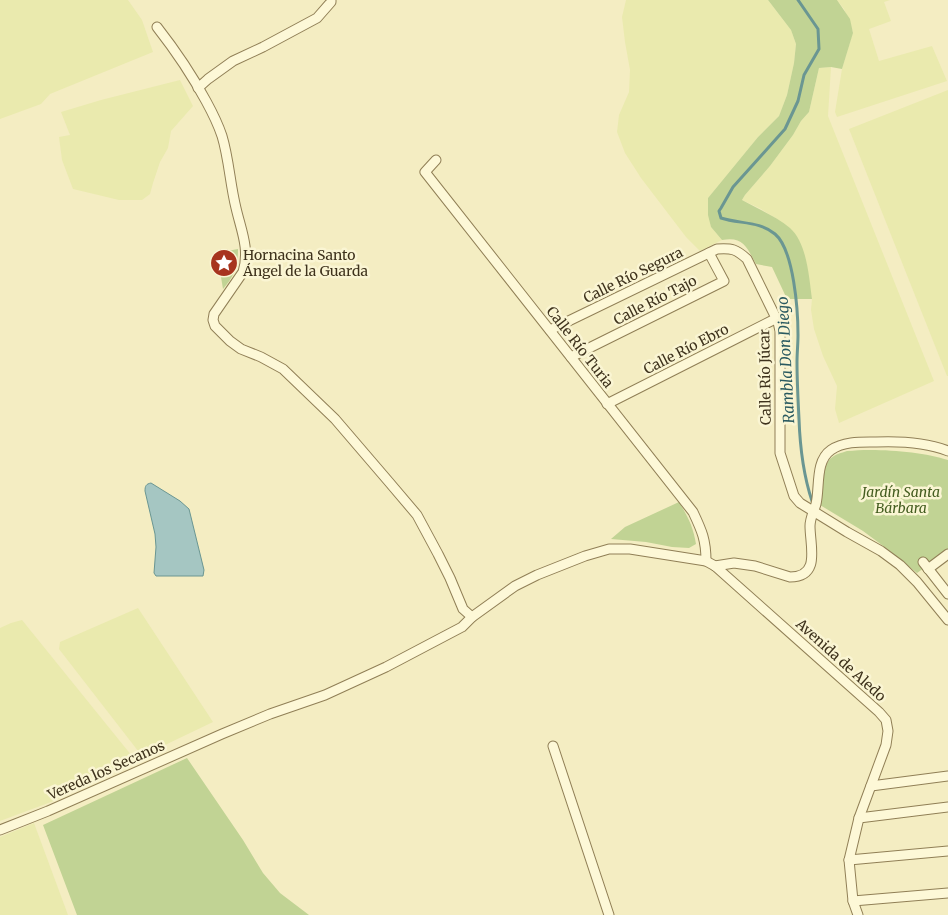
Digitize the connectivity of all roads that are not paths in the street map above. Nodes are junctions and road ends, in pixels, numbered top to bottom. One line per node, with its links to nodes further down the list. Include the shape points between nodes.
1 (331, 0): 3 (street, via 317,18 233,61)
2 (157, 27): 3 (street)
3 (198, 88): 17 (street, via 222,137 246,248 243,272 214,314 215,326 241,349 283,369 335,419 417,515 463,610)
4 (436, 160): 8 (street, Calle Río Turia, via 424,172)
5 (729, 248): 6 (street, Calle Río Segura); 7 (street, Calle Río Júcar, via 747,259)
6 (709, 253): 8 (street, Calle Río Segura); 9 (street, Calle Río Tajo, via 724,281)
7 (776, 318): 10 (street, Calle Río Ebro); 12 (street, Calle Río Júcar, via 780,331 780,452 794,496)
8 (550, 330): 9 (street, Calle Río Turia)
9 (571, 357): 10 (street, Calle Río Turia)
10 (608, 404): 14 (street, Calle Río Turia, via 693,512 703,532)
11 (948, 451): 12 (street, via 920,443 883,441 837,447 826,454 822,463)
12 (813, 512): 15 (street, via 811,564 805,574 790,577 734,563); 18 (street, Calle Río Júcar, via 900,565)
13 (948, 554): 16 (street, via 926,565)
14 (706, 561): 15 (street, Avenida de Aledo); 17 (street, Vereda los Secanos, via 630,549 609,549 537,575 515,586)
15 (715, 566): 21 (street, Avenida de Aledo, via 886,720 886,745)
16 (948, 594)
17 (472, 617): 24 (street, Vereda los Secanos, via 462,627 325,695 270,714)
18 (948, 620)
19 (553, 746): 29 (street)
20 (948, 776): 21 (street)
21 (871, 786): 23 (street, Avenida de Aledo)
22 (948, 807): 23 (street)
23 (859, 818): 26 (street, Avenida de Aledo)
24 (0, 830)
25 (948, 851): 26 (street)
26 (849, 860): 28 (street, Avenida de Aledo)
27 (948, 893): 28 (street)
28 (853, 901): 30 (street, Avenida de Aledo)
29 (609, 915)
30 (858, 915)

